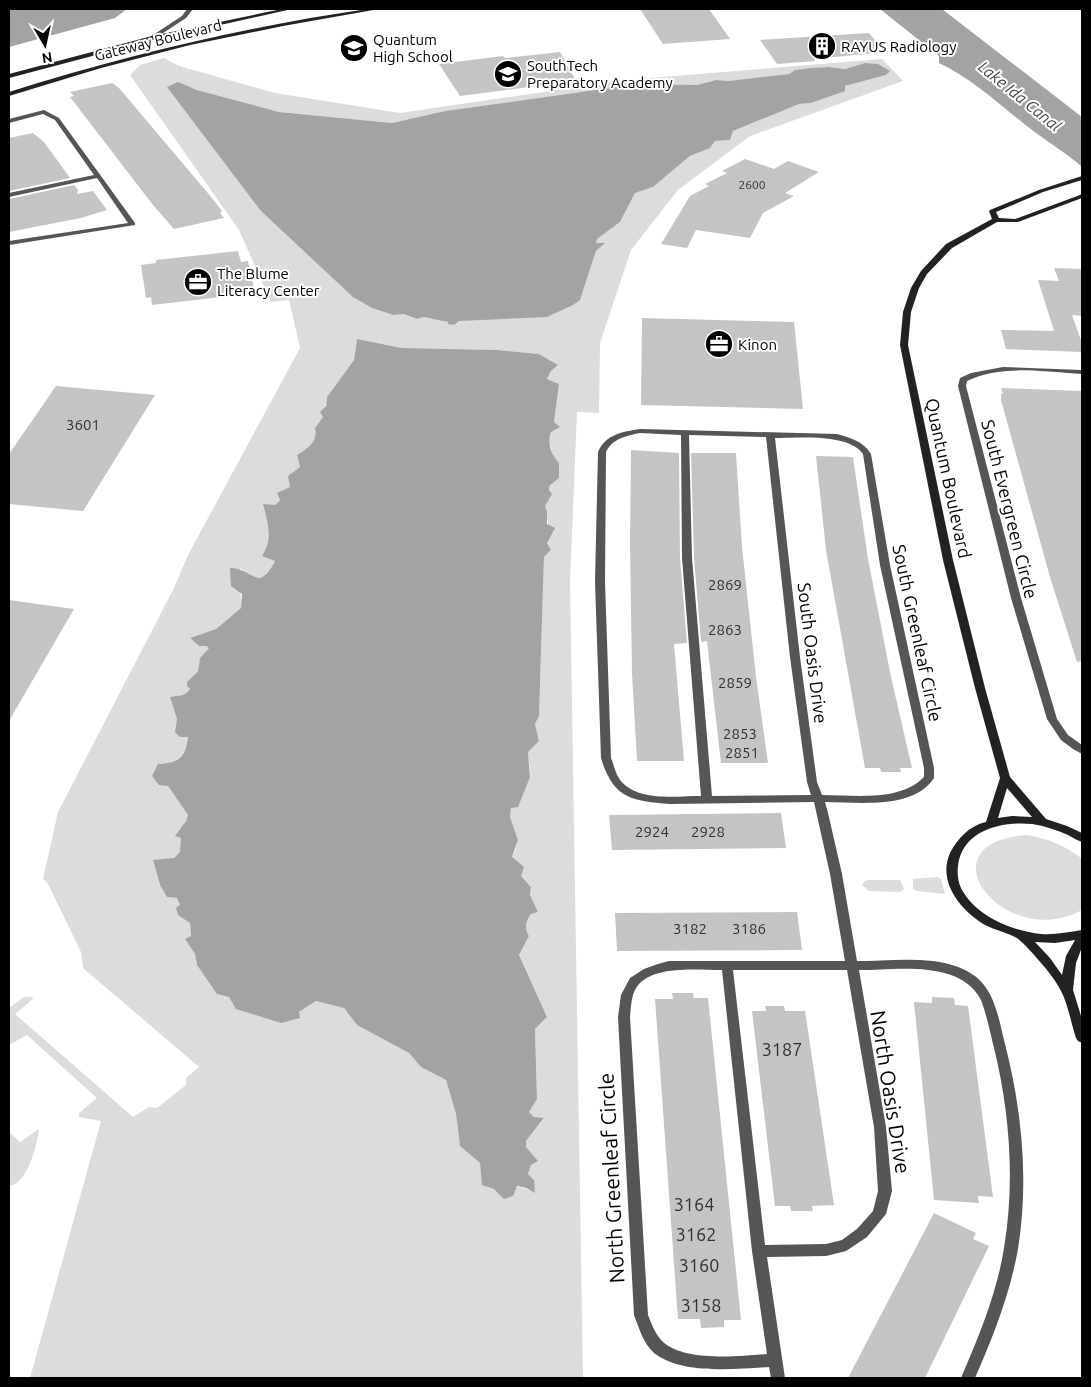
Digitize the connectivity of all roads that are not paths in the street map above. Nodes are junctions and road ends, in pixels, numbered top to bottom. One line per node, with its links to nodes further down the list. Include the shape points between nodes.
1 (190, 9): 4 (street, via 184,17)
2 (289, 9): 4 (street, Gateway Boulevard)
3 (376, 9): 6 (street, Gateway Boulevard, via 193,43)
4 (152, 38): 5 (street, Gateway Boulevard)
5 (9, 76)
6 (9, 94)
7 (9, 121): 8 (street, via 44,112 57,119)
8 (99, 176): 10 (street); 13 (street, via 133,224)
9 (1082, 178): 12 (street, Quantum Boulevard, via 1020,198 992,212)
10 (9, 195)
11 (1082, 196): 12 (street, Quantum Boulevard, via 1016,221)
12 (996, 220): 18 (street, Quantum Boulevard, via 949,246 924,272 907,312 904,346 948,560)
13 (9, 242)
14 (1082, 372): 17 (street, South Evergreen Circle, via 994,369 970,375 963,380 962,386 1016,598 1052,720 1059,733)
15 (685, 432): 16 (street, South Greenleaf Circle); 20 (street, via 687,558); 20 (street, South Greenleaf Circle, via 623,434 604,444 602,452 600,582 606,758 615,782 626,792 642,799)
16 (770, 434): 19 (street, South Oasis Drive, via 795,657 812,782); 19 (street, South Greenleaf Circle, via 837,437 856,443 867,454 885,565 929,768 929,778 908,795)
17 (1082, 750)
18 (1005, 778): 21 (street, Quantum Boulevard); 22 (street)
19 (818, 799): 20 (street, South Greenleaf Circle); 24 (street, South Oasis Drive)
20 (707, 800)
21 (1042, 821): 22 (street, via 1016,819); 23 (street)
22 (991, 822): 26 (street, via 960,842 953,855 951,870 954,884 976,913 996,926)
23 (1082, 838)
24 (836, 874): 28 (street, North Oasis Drive)
25 (1082, 934): 26 (street, via 1046,939)
26 (1022, 935): 30 (street)
27 (1082, 940): 30 (street, via 1075,945 1070,961)
28 (851, 965): 29 (street, North Greenleaf Circle); 32 (street, North Oasis Drive, via 880,1127 885,1190 879,1214 846,1245 826,1250); 35 (street, North Greenleaf Circle, via 945,967 975,983 986,996 991,1012 1011,1093 1017,1145 1016,1192 1011,1248 1003,1286)
29 (727, 966): 32 (street); 33 (street, North Greenleaf Circle, via 669,966 652,970 637,977 624,1001 641,1315 650,1338 667,1353 684,1360 733,1363)
30 (1067, 990): 31 (street)
31 (1082, 1038)
32 (759, 1251): 33 (street)
33 (774, 1360): 34 (street)
34 (778, 1378)
35 (968, 1378)

